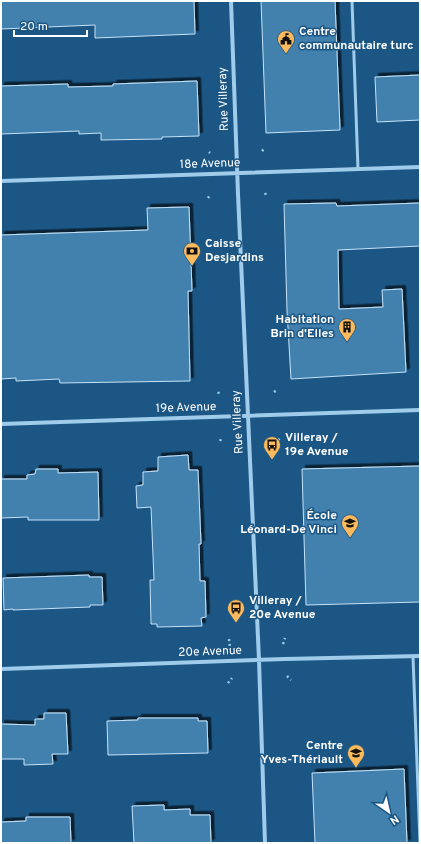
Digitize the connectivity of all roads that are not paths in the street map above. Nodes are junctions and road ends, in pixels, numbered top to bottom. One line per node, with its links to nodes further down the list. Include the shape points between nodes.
1 (231, 1): 5 (street, Rue Villeray)
2 (352, 1): 4 (lane)
3 (420, 167): 4 (street, 18e Avenue)
4 (358, 169): 5 (street, 18e Avenue)
5 (237, 173): 6 (street, 18e Avenue); 8 (street, Rue Villeray)
6 (1, 181)
7 (420, 410): 8 (street, 19e Avenue)
8 (248, 416): 9 (street, 19e Avenue); 12 (street, Rue Villeray)
9 (1, 424)
10 (420, 656): 11 (street, 20e Avenue)
11 (413, 657): 12 (street, 20e Avenue); 15 (lane)
12 (259, 660): 13 (street, 20e Avenue); 14 (street, Rue Villeray)
13 (1, 669)
14 (266, 843)
15 (420, 843)

